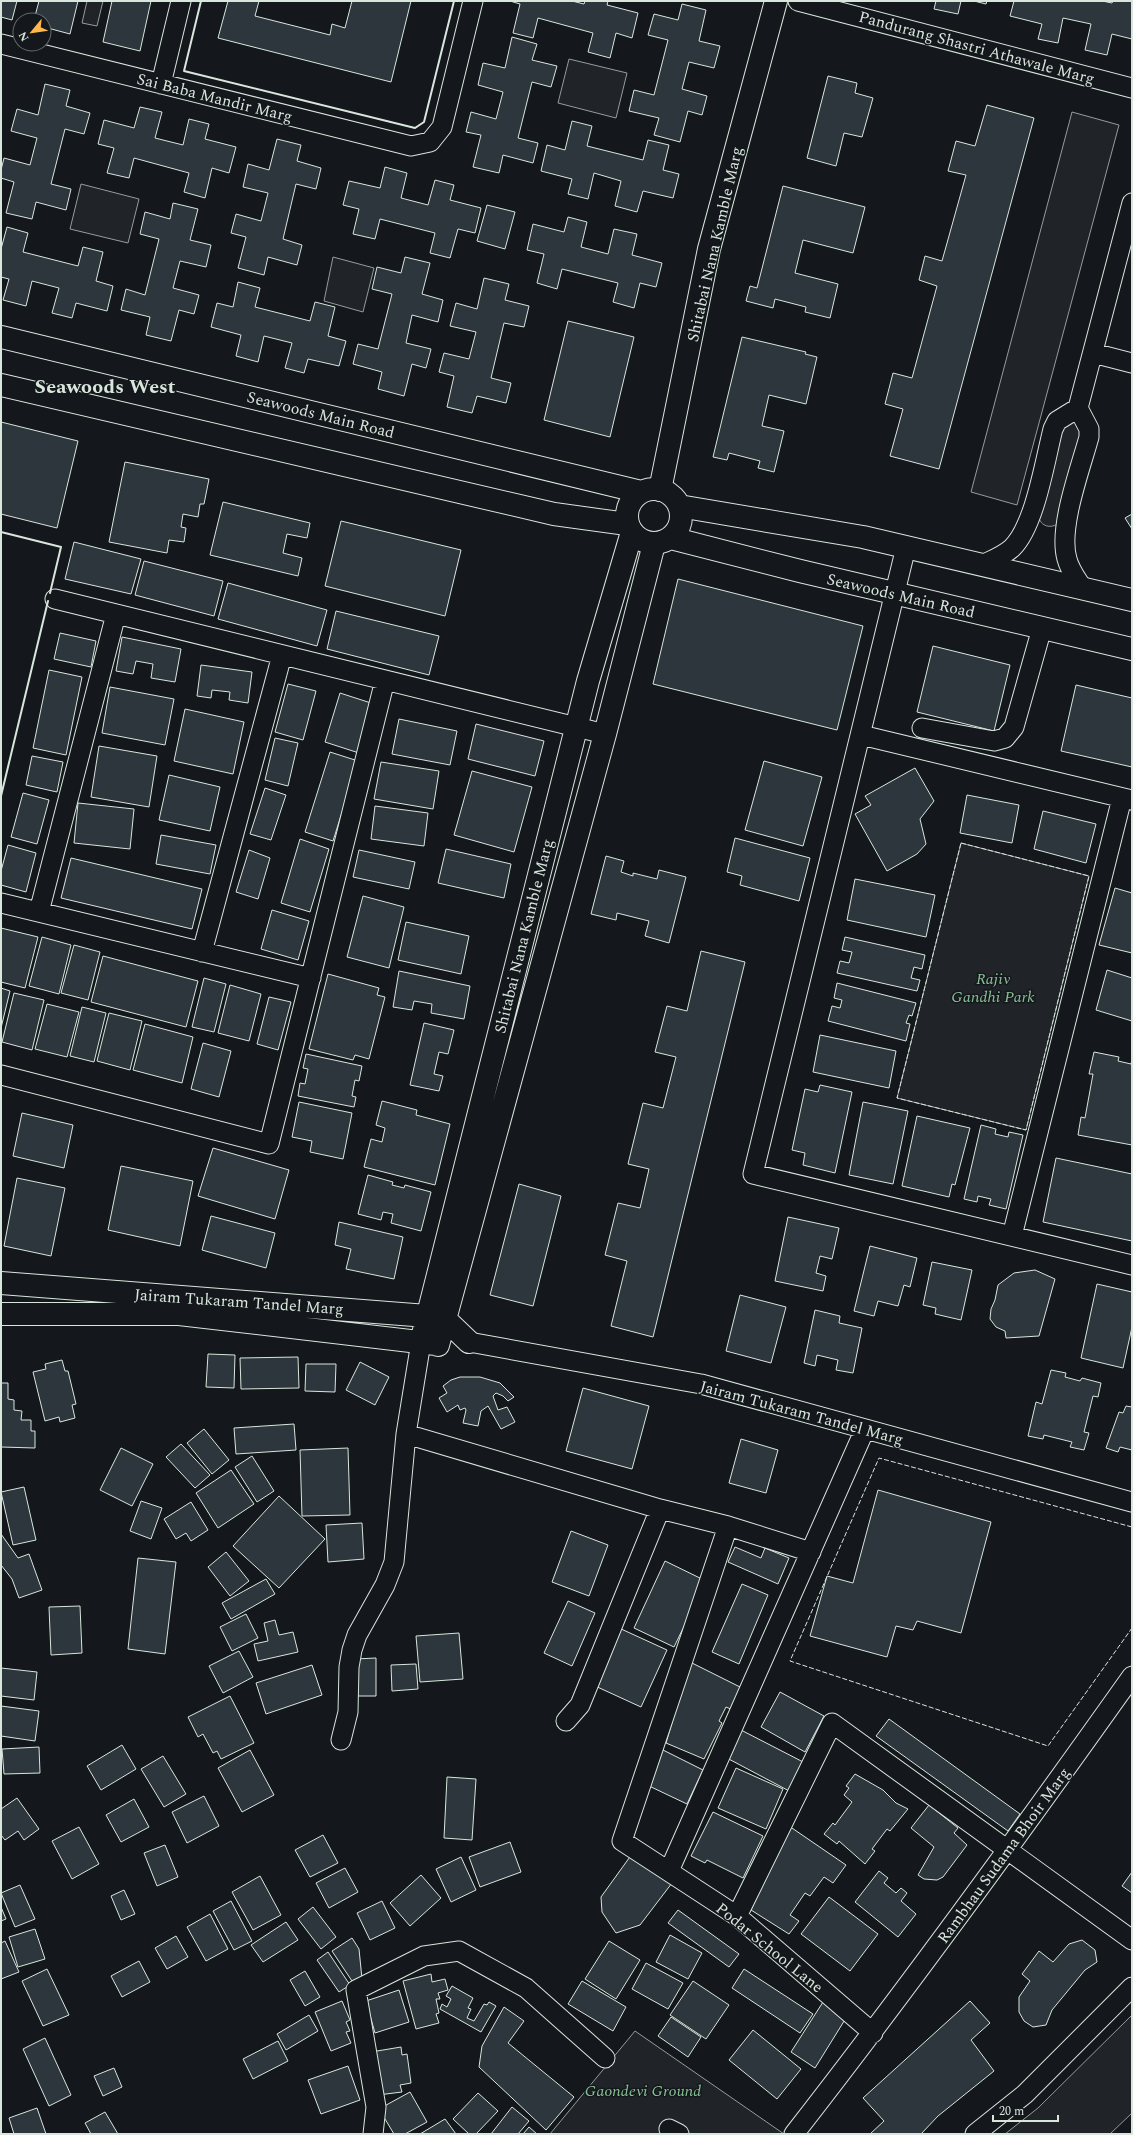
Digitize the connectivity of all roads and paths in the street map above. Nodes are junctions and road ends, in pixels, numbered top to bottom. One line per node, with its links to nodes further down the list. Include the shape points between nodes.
1 (181, 1): 6 (street)
2 (473, 1): 6 (street, Sai Baba Mandir Marg, via 442,127 430,142 411,146)
3 (776, 1): 14 (street, Shitabai Nana Kamble Marg, via 709,249)
4 (798, 1): 7 (street, Pandurang Shastri Athawale Marg)
5 (1, 44): 6 (street, Sai Baba Mandir Marg)
6 (161, 84)
7 (1132, 88)
8 (1132, 203): 10 (street)
9 (1, 337): 14 (street, Seawoods Main Road)
10 (1093, 353): 11 (street); 13 (street)
11 (1132, 363)
12 (1, 385): 16 (street, via 554,514)
13 (1078, 408): 19 (street, via 1062,416 1055,425 1024,532 1013,547); 20 (street, via 1089,429 1089,437 1064,541 1072,573)
14 (651, 491): 15 (street, via 675,499); 16 (street, via 634,497 629,505)
15 (679, 506): 17 (street, via 680,523); 18 (street, via 863,537)
16 (630, 528): 17 (street, via 638,538); 29 (street, Shitabai Nana Kamble Marg)
17 (662, 541): 21 (street, Seawoods Main Road); 31 (street, Shitabai Nana Kamble Marg)
18 (906, 548): 19 (street); 21 (street)
19 (982, 565): 20 (street)
20 (1083, 588): 23 (street)
21 (895, 594): 25 (street, Seawoods Main Road); 32 (street)
22 (55, 599): 24 (street)
23 (1132, 600)
24 (116, 614): 27 (street); 35 (street)
25 (1042, 628): 26 (street, Seawoods Main Road); 30 (street, via 1014,727 1005,738 994,741)
26 (1132, 649)
27 (282, 655): 28 (street); 36 (street)
28 (385, 680): 29 (street); 37 (street)
29 (576, 727): 31 (street); 43 (street, Shitabai Nana Kamble Marg)
30 (922, 728)
31 (605, 734): 43 (street, Shitabai Nana Kamble Marg)
32 (861, 735): 33 (street); 39 (street, via 753,1174)
33 (1127, 799): 39 (street)
34 (1, 903): 35 (street)
35 (39, 912): 36 (street)
36 (202, 952): 37 (street)
37 (311, 978): 38 (street, via 269,1144)
38 (1, 1075)
39 (1012, 1236): 40 (street)
40 (1132, 1265)
41 (1, 1283): 43 (street, Jairam Tukaram Tandel Marg)
42 (1, 1314): 45 (street, Jairam Tukaram Tandel Marg, via 178,1314)
43 (436, 1317): 44 (street); 45 (street, Shitabai Nana Kamble Marg)
44 (469, 1342): 45 (street, Jairam Tukaram Tandel Marg); 46 (street, Jairam Tukaram Tandel Marg, via 701,1384)
45 (430, 1343): 47 (street)
46 (865, 1429): 48 (street, Jairam Tukaram Tandel Marg); 51 (street)
47 (406, 1434): 49 (street); 54 (street, via 394,1562 352,1650 348,1712)
48 (1132, 1502)
49 (660, 1509): 50 (street); 53 (street, via 580,1705)
50 (728, 1526): 51 (street); 56 (street, Podar School Lane, via 622,1841)
51 (810, 1552): 56 (street)
52 (1132, 1676): 55 (street, Rambhau Sudama Bhoir Marg)
53 (566, 1721)
54 (341, 1740)
55 (1008, 1850): 57 (street, via 832,1723); 58 (street); 60 (street, Rambhau Sudama Bhoir Marg)
56 (669, 1871): 57 (street, Podar School Lane)
57 (737, 1916): 60 (street, Podar School Lane)
58 (1132, 1940)
59 (1132, 1987): 64 (street, via 1025,2094)
60 (872, 2033): 63 (street, Rambhau Sudama Bhoir Marg)
61 (605, 2058): 62 (street, via 526,1988 459,1951 424,1956 356,1990 376,2107)
62 (373, 2134)
63 (794, 2134)
64 (975, 2134)

